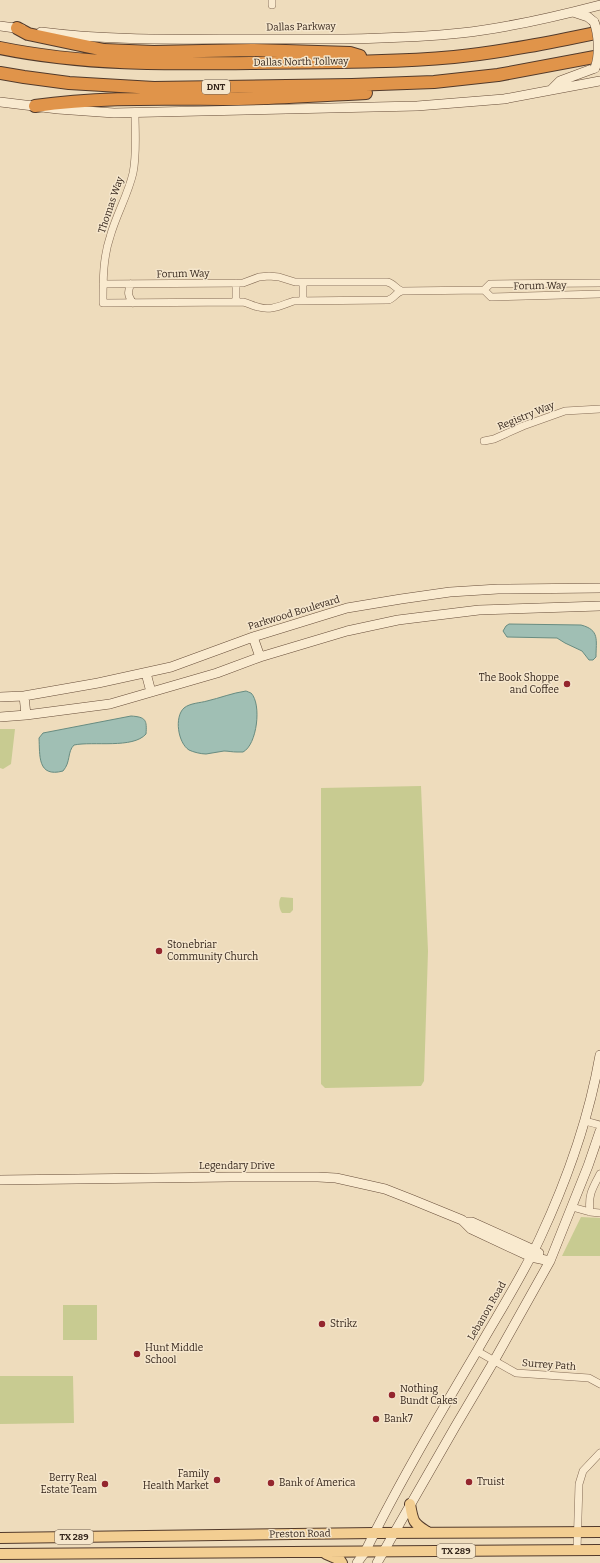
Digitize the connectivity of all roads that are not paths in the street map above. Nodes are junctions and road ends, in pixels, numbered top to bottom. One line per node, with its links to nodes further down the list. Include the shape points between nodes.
1 (600, 5): 2 (main road, Dallas Parkway)
2 (573, 12): 4 (main road, via 588,17); 5 (main road, Dallas Parkway, via 528,23 462,32 315,39 124,39)
3 (0, 26): 5 (main road, Dallas Parkway)
4 (597, 27): 8 (highway, Dallas North Tollway, via 497,51 454,57); 12 (main road, bridge, via 598,61 595,68 560,81)
5 (17, 28): 8 (highway, via 28,34 104,50 350,53)
6 (0, 48): 8 (highway, Dallas North Tollway, via 65,59 138,64)
7 (600, 56): 11 (highway, DNT, via 498,75)
8 (376, 61)
9 (0, 73): 11 (highway, DNT, via 69,83 154,88)
10 (600, 81): 12 (main road)
11 (434, 82): 14 (highway, via 390,92 263,98 70,101)
12 (551, 90): 15 (main road, via 504,99 417,106)
13 (0, 102): 14 (main road)
14 (35, 106): 15 (main road, via 86,112)
15 (136, 112): 19 (street, Thomas Way, via 133,173 110,236)
16 (303, 282): 17 (street, Forum Way, via 267,276); 22 (street, Forum Way, via 391,282); 24 (street)
17 (236, 283): 20 (street, Forum Way); 25 (street)
18 (600, 283): 21 (street, Forum Way, via 490,284)
19 (103, 284): 20 (street, Forum Way); 26 (street, Thomas Way)
20 (131, 284): 27 (street, via 128,294)
21 (484, 290): 22 (street, Forum Way); 23 (street, Forum Way, via 490,297)
22 (402, 291): 24 (street, Forum Way, via 388,300)
23 (600, 294)
24 (303, 301): 25 (street, Forum Way, via 270,309)
25 (236, 302): 27 (street, Forum Way)
26 (103, 303): 27 (street, Forum Way)
27 (133, 303)
28 (600, 409): 29 (street, Registry Way, via 565,411 494,439)
29 (484, 440)
30 (600, 588): 32 (main road, Parkwood Boulevard, via 498,589 415,596 347,608)
31 (600, 606): 33 (main road, via 480,610 411,618 347,631)
32 (253, 637): 33 (main road); 34 (main road, Parkwood Boulevard, via 171,667)
33 (260, 657): 35 (main road, via 217,673)
34 (146, 673): 35 (main road); 36 (main road, Parkwood Boulevard)
35 (151, 692): 38 (main road, via 110,704)
36 (24, 696): 37 (main road, Parkwood Boulevard); 38 (main road)
37 (0, 697)
38 (26, 715): 39 (main road)
39 (0, 717)
40 (600, 1055): 41 (main road, Lebanon Road)
41 (585, 1121): 42 (street); 49 (main road, Lebanon Road, via 563,1183)
42 (600, 1125)
43 (600, 1131): 46 (main road)
44 (600, 1174): 47 (street, via 588,1200)
45 (0, 1180): 49 (main road, Legendary Drive, via 230,1176 330,1178 385,1189 466,1222 470,1229)
46 (572, 1207): 47 (street); 50 (main road)
47 (590, 1212): 48 (street)
48 (600, 1213)
49 (532, 1253): 50 (main road, Legendary Drive); 51 (main road, Lebanon Road)
50 (550, 1261): 52 (main road)
51 (477, 1351): 52 (street, Surrey Path); 57 (main road, Lebanon Road)
52 (494, 1361): 53 (street, Surrey Path, via 516,1373 589,1378); 55 (main road)
53 (600, 1384)
54 (600, 1453): 60 (street, via 583,1470 579,1484)
55 (410, 1504): 58 (main road); 59 (main road, via 413,1520 417,1526)
56 (600, 1532): 60 (main road, Preston Road / TX 289)
57 (374, 1533): 58 (main road, Preston Road / TX 289); 61 (main road, Preston Road / TX 289); 68 (main road, Lebanon Road)
58 (394, 1533): 59 (main road, Preston Road / TX 289); 66 (main road)
59 (429, 1533): 60 (main road, Preston Road / TX 289)
60 (576, 1533): 64 (street)
61 (200, 1536): 63 (main road, Preston Road / TX 289); 69 (main road)
62 (0, 1538): 63 (main road, Preston Road / TX 289)
63 (42, 1538): 71 (main road)
64 (577, 1550): 65 (main road, Preston Road / TX 289); 66 (main road, Preston Road / TX 289)
65 (600, 1550)
66 (384, 1551): 68 (main road, Preston Road / TX 289); 74 (main road)
67 (322, 1552): 68 (main road, Preston Road / TX 289); 69 (main road, Preston Road / TX 289); 72 (main road)
68 (365, 1552): 73 (main road, Lebanon Road)
69 (200, 1553): 71 (main road, Preston Road / TX 289)
70 (0, 1554): 71 (main road, Preston Road / TX 289)
71 (42, 1554)
72 (342, 1563)
73 (357, 1563)
74 (377, 1563)

